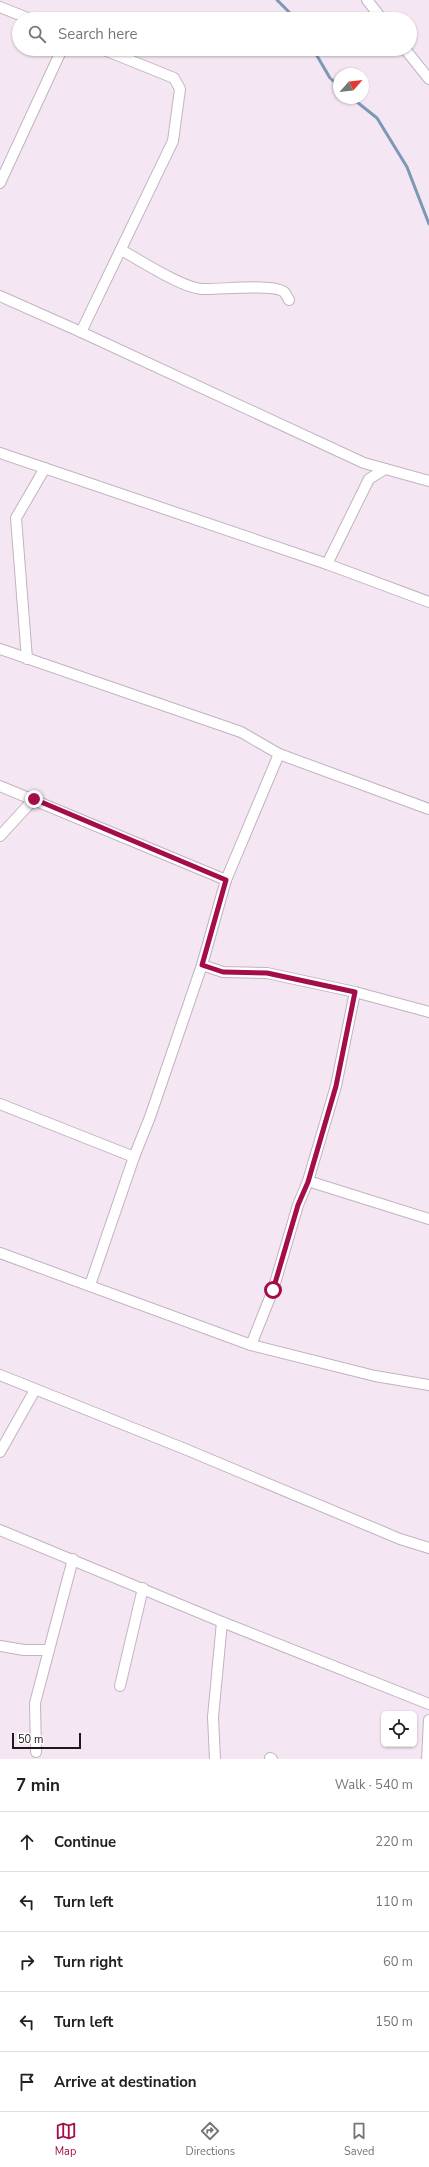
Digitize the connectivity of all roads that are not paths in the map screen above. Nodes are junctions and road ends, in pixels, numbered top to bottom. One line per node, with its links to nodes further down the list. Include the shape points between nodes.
1 (367, 0): 4 (street)
2 (0, 6): 3 (street)
3 (14, 12)
4 (376, 12)
5 (59, 56): 9 (street)
6 (119, 56): 10 (street, via 174,78 180,89 173,141)
7 (411, 56): 8 (street)
8 (429, 79)
9 (0, 183)
10 (121, 250): 12 (street, via 200,289 276,289 284,292); 13 (street)
11 (0, 296): 13 (street)
12 (289, 300)
13 (82, 332): 15 (street)
14 (0, 453): 16 (street)
15 (364, 463): 17 (street); 18 (street)
16 (45, 468): 20 (street); 23 (street, via 16,518)
17 (385, 469): 18 (street); 19 (street)
18 (369, 480): 20 (street)
19 (429, 481)
20 (327, 564): 21 (street)
21 (429, 602)
22 (0, 649): 23 (street)
23 (27, 658): 24 (street, via 241,732)
24 (279, 754): 27 (street); 29 (street)
25 (0, 786): 26 (street)
26 (34, 799): 28 (street); 29 (street)
27 (429, 809)
28 (0, 836)
29 (226, 880): 30 (street)
30 (202, 965): 31 (street, via 223,972 267,973); 34 (street, via 150,1118)
31 (355, 992): 32 (street); 35 (street, via 336,1086)
32 (429, 1012)
33 (0, 1104): 34 (street)
34 (134, 1156): 38 (street)
35 (308, 1182): 36 (street); 39 (street, via 298,1205 273,1290)
36 (429, 1219)
37 (0, 1252): 38 (street)
38 (90, 1285): 39 (street)
39 (251, 1345): 41 (street, via 375,1376)
40 (0, 1375): 42 (street)
41 (429, 1385)
42 (35, 1390): 43 (street); 45 (street, via 400,1539)
43 (0, 1452)
44 (0, 1530): 46 (street)
45 (429, 1548)
46 (73, 1559): 47 (street); 50 (street)
47 (143, 1588): 48 (street); 51 (street)
48 (222, 1622): 52 (street); 55 (street, via 212,1717)
49 (0, 1646): 50 (street, via 24,1650)
50 (49, 1650): 54 (street, via 35,1703)
51 (120, 1686)
52 (429, 1704)
53 (429, 1720): 56 (street)
54 (36, 1752)
55 (215, 1759)
56 (427, 1759)

